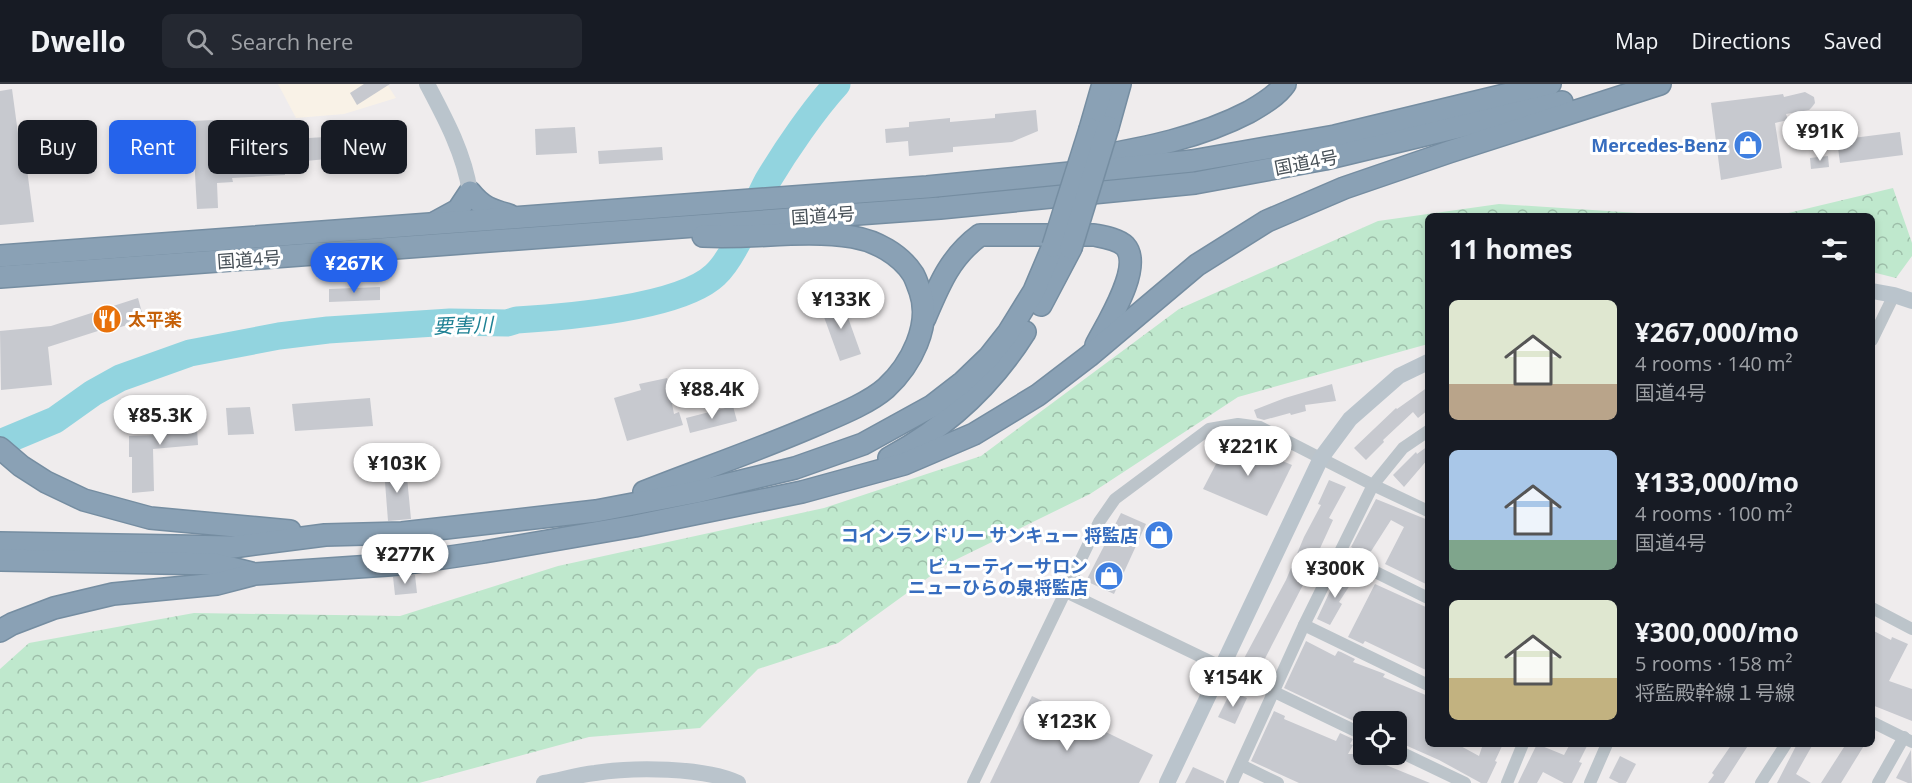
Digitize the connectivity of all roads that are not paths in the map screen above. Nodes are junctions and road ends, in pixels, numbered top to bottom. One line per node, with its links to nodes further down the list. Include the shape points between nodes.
1 (427, 84): 10 (street, via 454,139)
2 (1103, 84): 8 (highway)
3 (1120, 84): 8 (highway)
4 (1285, 84): 9 (highway, via 1262,105 1202,133 1153,147)
5 (1550, 84): 9 (highway, 国道4号, via 1335,136 1192,161)
6 (1636, 84): 13 (highway, 国道4号, via 1326,159 1195,183)
7 (1660, 84): 22 (highway, via 1355,185 1267,221 1197,265)
8 (1099, 128): 14 (highway, bridge)
9 (927, 187): 11 (highway, 国道4号)
10 (470, 192): 11 (highway, via 479,204); 12 (highway, via 458,210)
11 (522, 218): 12 (highway, 国道4号)
12 (431, 224): 15 (highway, 国道4号)
13 (763, 228): 16 (highway, 国道4号, via 622,232); 20 (highway, via 854,237 878,244 899,258 914,275)
14 (1062, 247): 28 (highway, via 1046,298 1020,340 977,394 942,425 904,450 872,467); 30 (highway, via 989,357 932,406 863,444 795,468)
15 (0, 256)
16 (0, 277)
17 (1875, 292): 18 (street)
18 (1894, 295): 19 (street); 21 (street)
19 (1912, 302)
20 (925, 319): 22 (highway, via 955,257 980,236 1108,237 1125,246 1130,258 1129,271 1120,301); 30 (highway, via 915,349 901,373 884,390 789,437)
21 (1875, 333)
22 (1089, 356): 28 (highway, via 1038,395 974,434 903,464)
23 (1425, 363): 26 (street, via 1399,376 1350,419)
24 (1425, 433): 27 (street, via 1403,448)
25 (0, 448): 31 (highway, via 46,482 84,500 150,518)
26 (1321, 458): 27 (street); 36 (street, via 1260,427 1238,423 1209,429 1115,499 1099,522); 42 (street)
27 (1373, 485): 29 (street); 33 (street)
28 (802, 492): 35 (highway, via 484,552 402,564)
29 (1425, 510)
30 (596, 512): 31 (highway, via 402,533)
31 (325, 535): 32 (highway, via 233,547)
32 (0, 543)
33 (1339, 554): 37 (street); 39 (street)
34 (0, 560): 35 (highway, via 215,564)
35 (255, 574): 41 (highway, via 217,584 113,594 54,608)
36 (1066, 592): 42 (street); 55 (street)
37 (1425, 597)
38 (1875, 610): 40 (street)
39 (1304, 625): 43 (street); 44 (street)
40 (1912, 629)
41 (0, 631)
42 (1223, 668): 44 (street); 56 (street)
43 (1425, 684)
44 (1274, 693): 46 (street); 52 (street)
45 (1875, 724): 47 (street)
46 (1353, 730)
47 (1908, 740): 63 (street)
48 (1522, 747): 60 (street)
49 (1606, 747): 61 (street)
50 (1784, 747): 62 (street)
51 (1407, 755): 59 (street)
52 (1241, 765): 57 (street); 58 (street)
53 (544, 783): 54 (street, via 596,772 647,770 688,771)
54 (738, 783)
55 (973, 783)
56 (1167, 783)
57 (1232, 783)
58 (1278, 783)
59 (1465, 783)
60 (1507, 783)
61 (1590, 783)
62 (1761, 783)
63 (1878, 783)

